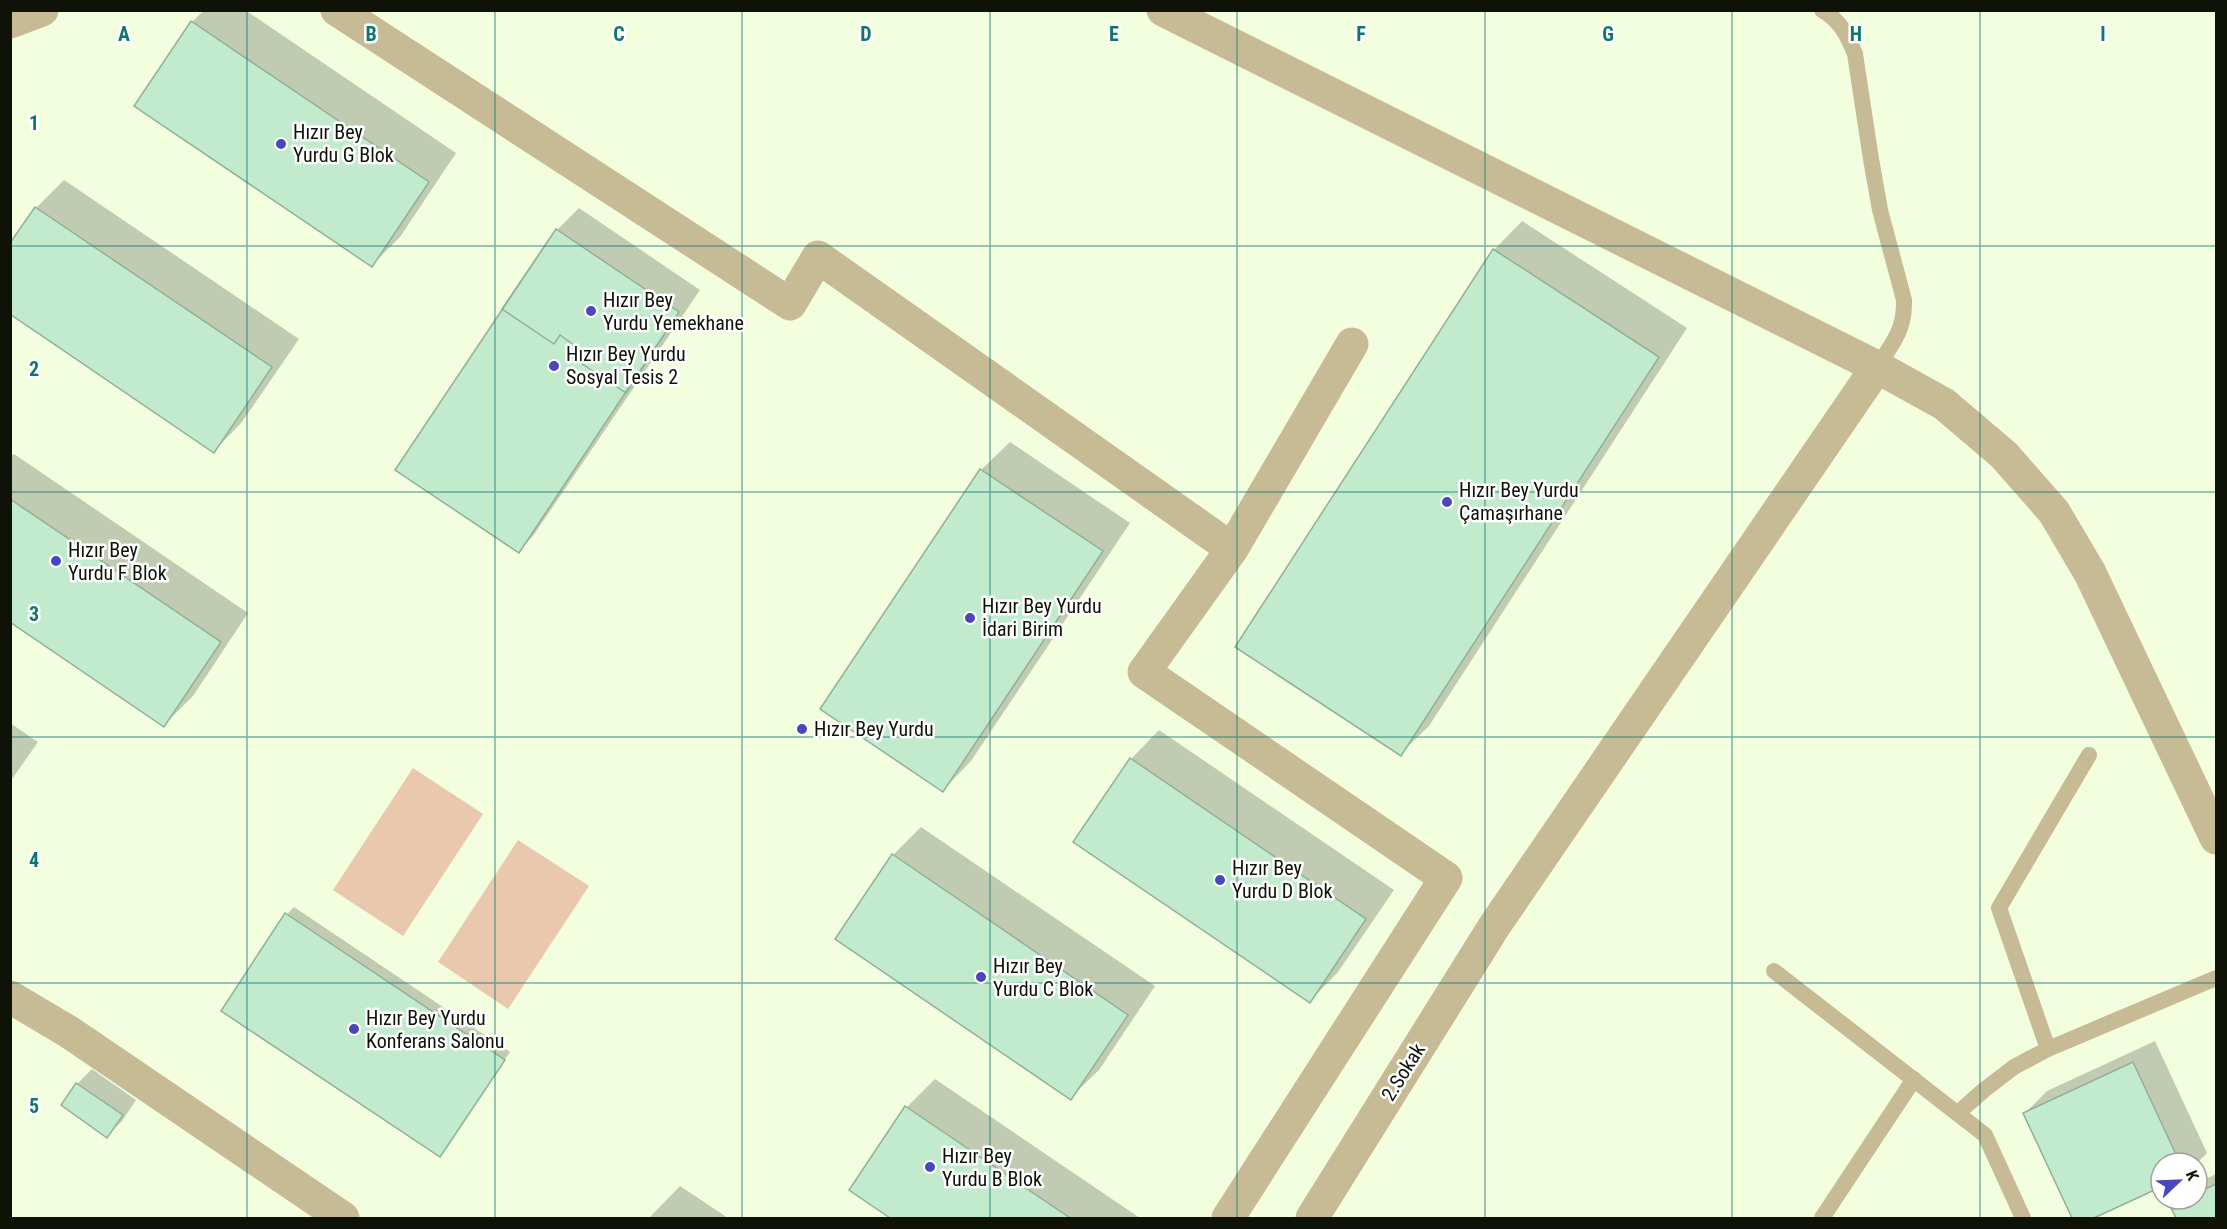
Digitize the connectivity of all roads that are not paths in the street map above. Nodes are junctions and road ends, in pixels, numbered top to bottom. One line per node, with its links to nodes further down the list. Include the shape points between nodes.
1 (42, 10): 5 (street)
2 (337, 10): 8 (street, via 790,304 818,257)
3 (1163, 10): 7 (street)
4 (1822, 10): 7 (lane, via 1840,24 1855,54 1878,200 1904,300 1899,334)
5 (10, 22)
6 (1352, 344): 8 (street)
7 (1877, 367): 10 (street, via 1944,404 2004,455 2054,512 2090,573); 19 (street, 2.Sokak, via 1495,925)
8 (1232, 549): 18 (street, via 1144,672 1446,878)
9 (2089, 755): 14 (lane, via 1999,908)
10 (2217, 838)
11 (1774, 971): 15 (lane)
12 (2217, 978): 14 (lane)
13 (10, 997): 17 (street, via 69,1032)
14 (2048, 1049): 16 (lane, via 2014,1067)
15 (1914, 1079): 16 (lane); 20 (lane)
16 (1958, 1113): 21 (lane, via 1985,1135)
17 (343, 1218)
18 (1228, 1218)
19 (1312, 1218)
20 (1822, 1218)
21 (2023, 1218)

